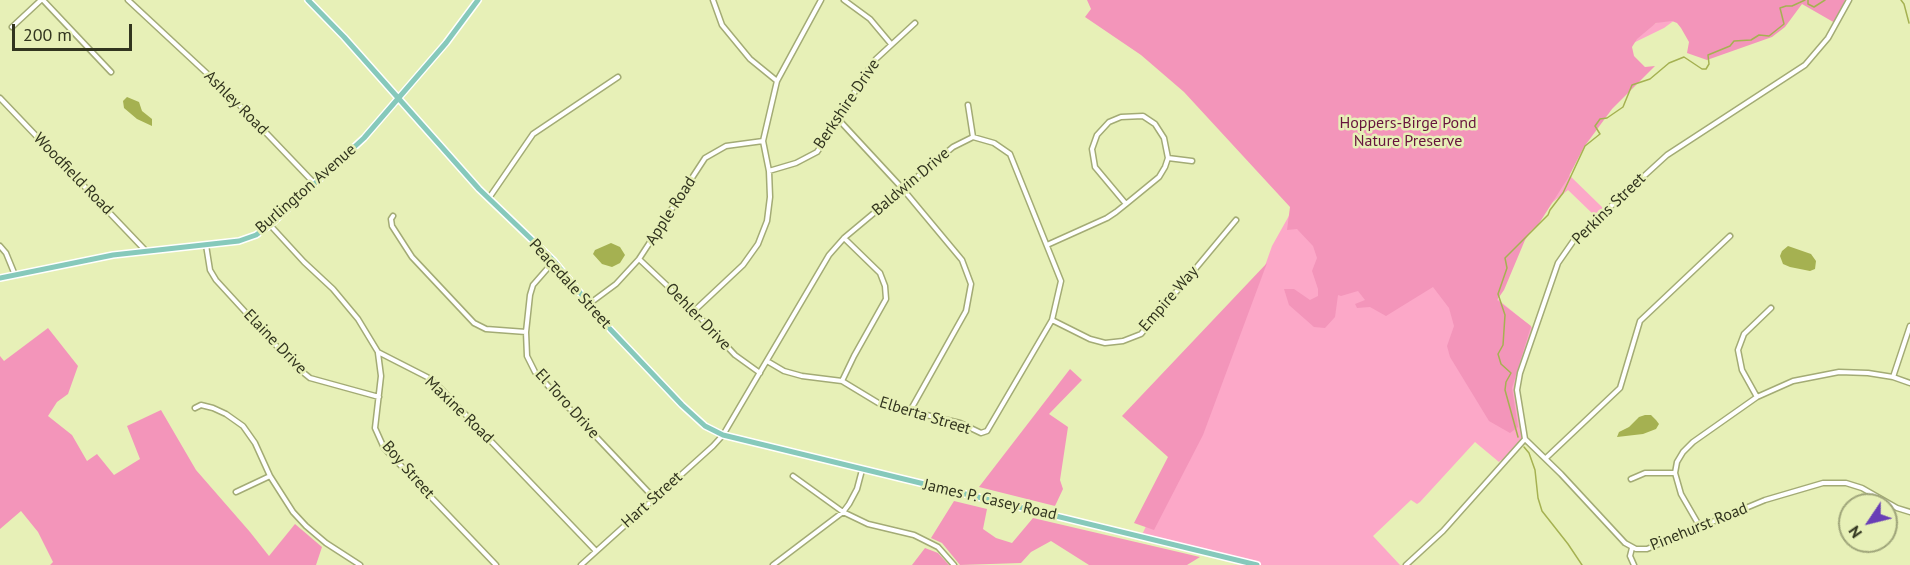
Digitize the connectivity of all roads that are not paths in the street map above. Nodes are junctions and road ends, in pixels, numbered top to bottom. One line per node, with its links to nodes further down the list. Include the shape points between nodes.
1 (42, 0): 10 (street); 12 (street)
2 (128, 0): 24 (street, Ashley Road, via 228,93)
3 (308, 0): 16 (main road, Peacedale Street)
4 (478, 0): 16 (main road, Burlington Avenue)
5 (713, 0): 14 (street, via 722,25 750,59)
6 (821, 0): 14 (street)
7 (844, 0): 11 (street, via 870,19)
8 (1849, 0): 58 (street, Perkins Street, via 1828,38 1805,65 1667,155 1574,240 1558,263 1520,374 1517,390)
9 (915, 22): 11 (street, Berkshire Drive)
10 (12, 27)
11 (891, 44): 18 (street, Berkshire Drive, via 863,77)
12 (111, 72)
13 (618, 77): 26 (street, via 532,134)
14 (777, 81): 20 (street)
15 (0, 98): 36 (street, Woodfield Road)
16 (399, 100): 24 (main road, Burlington Avenue); 26 (main road, Peacedale Street)
17 (968, 105): 19 (street)
18 (839, 120): 23 (street, Berkshire Drive, via 817,152); 25 (street)
19 (973, 137): 25 (street, Baldwin Drive, via 952,147); 34 (street, via 994,143 1010,154)
20 (763, 141): 23 (street); 37 (street, Apple Road, via 726,146 705,158)
21 (1168, 158): 22 (street); 27 (street, via 1159,177); 27 (street, via 1164,138 1155,124 1143,116 1121,117 1109,122 1097,135 1092,149 1095,167)
22 (1192, 161)
23 (769, 171): 43 (street, via 767,221 758,244 743,265)
24 (315, 184): 30 (main road, Burlington Avenue)
25 (902, 188): 32 (street, Baldwin Drive); 56 (street, via 962,260 971,284 966,311)
26 (488, 199): 38 (main road, Peacedale Street)
27 (1126, 204): 34 (street, via 1107,218)
28 (393, 216): 46 (street, via 392,226 412,257 474,323 486,329)
29 (1236, 220): 44 (street, Empire Way, via 1141,334 1105,343)
30 (270, 225): 33 (main road, Burlington Avenue, via 247,239); 47 (street, via 333,289)
31 (1730, 236): 59 (street, via 1640,321 1620,388)
32 (844, 238): 48 (street, Baldwin Drive, via 829,255); 51 (street, via 880,273 886,299)
33 (206, 245): 36 (main road, Burlington Avenue); 53 (street, Elaine Drive, via 210,270 216,280 294,365 310,378)
34 (1047, 245): 44 (street, via 1061,281)
35 (0, 246): 39 (street)
36 (145, 250): 39 (main road, Burlington Avenue)
37 (639, 259): 41 (street, Apple Road, via 616,284); 43 (street, Oehler Drive)
38 (554, 261): 41 (main road, Peacedale Street); 46 (street, El Toro Drive, via 533,285)
39 (15, 276): 40 (main road, Burlington Avenue)
40 (0, 278)
41 (589, 304): 57 (main road, Peacedale Street, via 682,405 705,426)
42 (1771, 308): 54 (street, via 1744,334 1738,350 1742,370)
43 (694, 311): 49 (street, Oehler Drive, via 735,355)
44 (1052, 320): 56 (street, Elberta Street, via 984,433)
45 (1910, 326): 50 (street)
46 (526, 332): 66 (street, El Toro Drive, via 527,356 535,372)
47 (378, 352): 53 (street, Boy Street); 71 (street, Maxine Road, via 427,376)
48 (767, 361): 49 (street, Baldwin Drive); 51 (street, Elberta Street, via 784,371)
49 (760, 373): 57 (street, Baldwin Drive)
50 (1893, 377): 52 (street); 54 (street, via 1839,372 1793,381)
51 (842, 381): 56 (street, Elberta Street, via 880,404)
52 (1910, 384)
53 (379, 397): 73 (street, Boy Street, via 375,428 384,448)
54 (1757, 397): 61 (street, via 1693,442 1677,462)
55 (195, 408): 62 (street, via 213,408 238,422 255,443)
56 (910, 411)
57 (723, 435): 60 (main road, James P. Casey Road); 66 (street, Hart Street)
58 (1525, 439): 59 (street, Pinehurst Road); 78 (street, via 1443,531)
59 (1546, 458): 70 (street, Pinehurst Road)
60 (862, 470): 67 (street, via 857,489); 77 (main road, James P. Casey Road)
61 (1675, 473): 64 (street, via 1645,473); 69 (street, via 1681,494)
62 (270, 476): 65 (street); 72 (street, via 306,526)
63 (793, 476): 67 (street)
64 (1631, 479)
65 (236, 492)
66 (654, 498): 71 (street, Hart Street)
67 (843, 512): 75 (street); 76 (street, via 868,524 914,535 938,547)
68 (1910, 512): 69 (street, Pinehurst Road, via 1862,488 1832,482 1765,500)
69 (1700, 526): 70 (street, Pinehurst Road, via 1647,549)
70 (1632, 548): 79 (street)
71 (596, 550): 74 (street, Hart Street)
72 (357, 564)
73 (496, 565)
74 (580, 565)
75 (773, 565)
76 (954, 565)
77 (1257, 565)
78 (1406, 565)
79 (1634, 565)

